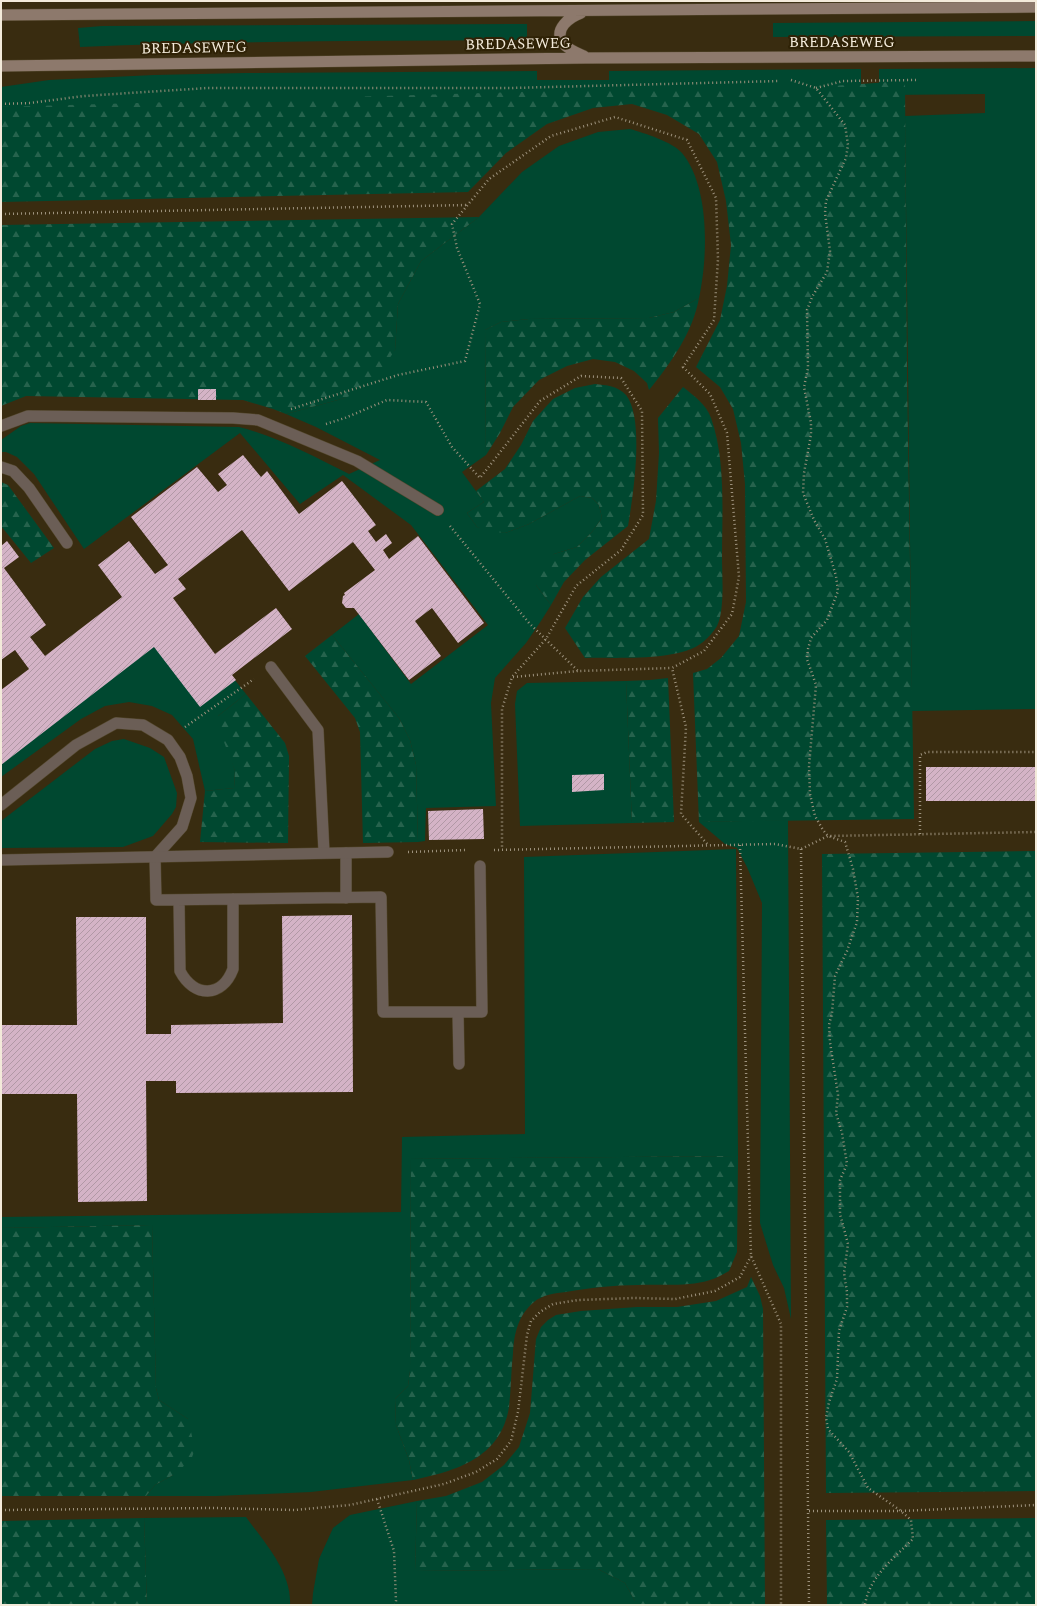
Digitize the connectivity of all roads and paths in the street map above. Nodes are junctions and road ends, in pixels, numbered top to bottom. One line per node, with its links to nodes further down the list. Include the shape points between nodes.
1 (1036, 7): 2 (main road)
2 (586, 11): 3 (main road); 5 (main road, via 566,21 560,35 562,43)
3 (1, 15)
4 (1036, 56): 5 (main road, BREDASEWEG)
5 (586, 58): 6 (main road, BREDASEWEG)
6 (1, 66)
7 (920, 80): 8 (path, via 843,81)
8 (816, 88): 9 (path, via 792,80 511,88 207,88); 28 (path, via 845,124 848,145 846,158 826,201 829,261 827,272 807,310 808,368 804,388 811,435 803,493 825,539 838,591 827,620 810,638 807,659 816,685 809,766 810,794 815,816)
9 (1, 104)
10 (468, 205): 11 (path); 12 (path, via 452,224 457,248 480,304 465,361 398,375); 20 (path, via 489,179 551,136 615,117 688,140 716,198 718,259 714,320 683,367 710,394 727,432 739,577 732,614 704,651)
11 (1, 214)
12 (258, 420): 13 (street, via 28,416); 14 (street)
13 (1, 426)
14 (294, 434): 16 (street, via 357,461); 18 (path, via 345,418 387,400 426,402 452,447 480,478 540,401 581,376 622,378 642,411 643,515 621,550 576,586)
15 (1, 467): 17 (street, via 13,471 29,488)
16 (438, 510): 18 (path, via 529,623)
17 (67, 543)
18 (546, 639): 21 (path); 22 (path)
19 (271, 667): 23 (path); 35 (street, via 318,730)
20 (672, 668): 21 (path); 30 (path, via 686,727 682,814)
21 (578, 671): 22 (path)
22 (512, 677): 31 (path, via 502,709)
23 (168, 740): 25 (street, via 143,725 116,723 76,745); 38 (street, via 180,757 191,798 182,827)
24 (1036, 752): 27 (path, via 927,752 920,755)
25 (1, 805)
26 (1036, 832): 27 (path)
27 (920, 834): 28 (path)
28 (828, 836): 32 (path); 50 (path, via 845,842 858,898 857,922 848,950 834,976 829,1025 838,1095 836,1113 847,1164 840,1180 840,1214 848,1244 844,1273 847,1307 839,1331 837,1379 826,1418 828,1428 850,1452 868,1488)
29 (740, 845): 30 (path); 32 (path, via 775,844); 46 (path)
30 (709, 846): 31 (path)
31 (502, 849): 34 (path)
32 (802, 849): 51 (path)
33 (471, 850): 36 (path)
34 (487, 850)
35 (324, 852): 37 (street); 38 (street)
36 (388, 852): 37 (street)
37 (346, 853): 41 (street)
38 (155, 857): 39 (street); 43 (street, via 156,900)
39 (1, 860)
40 (480, 866): 44 (street, via 482,1012)
41 (346, 898): 42 (street); 44 (street, via 381,897 383,1012)
42 (233, 899): 43 (street); 43 (street, via 233,969 223,986 205,991 194,988 185,981 180,971)
43 (179, 900)
44 (458, 1012): 45 (street)
45 (459, 1064)
46 (751, 1256): 47 (path, via 740,1277 715,1291 675,1299 578,1300 554,1304 540,1312 531,1321 527,1335 518,1412 511,1441 497,1459 476,1472 444,1484); 53 (path, via 781,1324)
47 (377, 1499): 49 (path, via 350,1505 294,1510); 52 (path, via 394,1551)
48 (1036, 1506): 50 (path)
49 (1, 1510)
50 (901, 1511): 51 (path); 55 (path, via 911,1520 913,1539 874,1580 866,1596)
51 (809, 1512): 54 (path)
52 (395, 1605)
53 (781, 1605)
54 (809, 1605)
55 (865, 1605)

